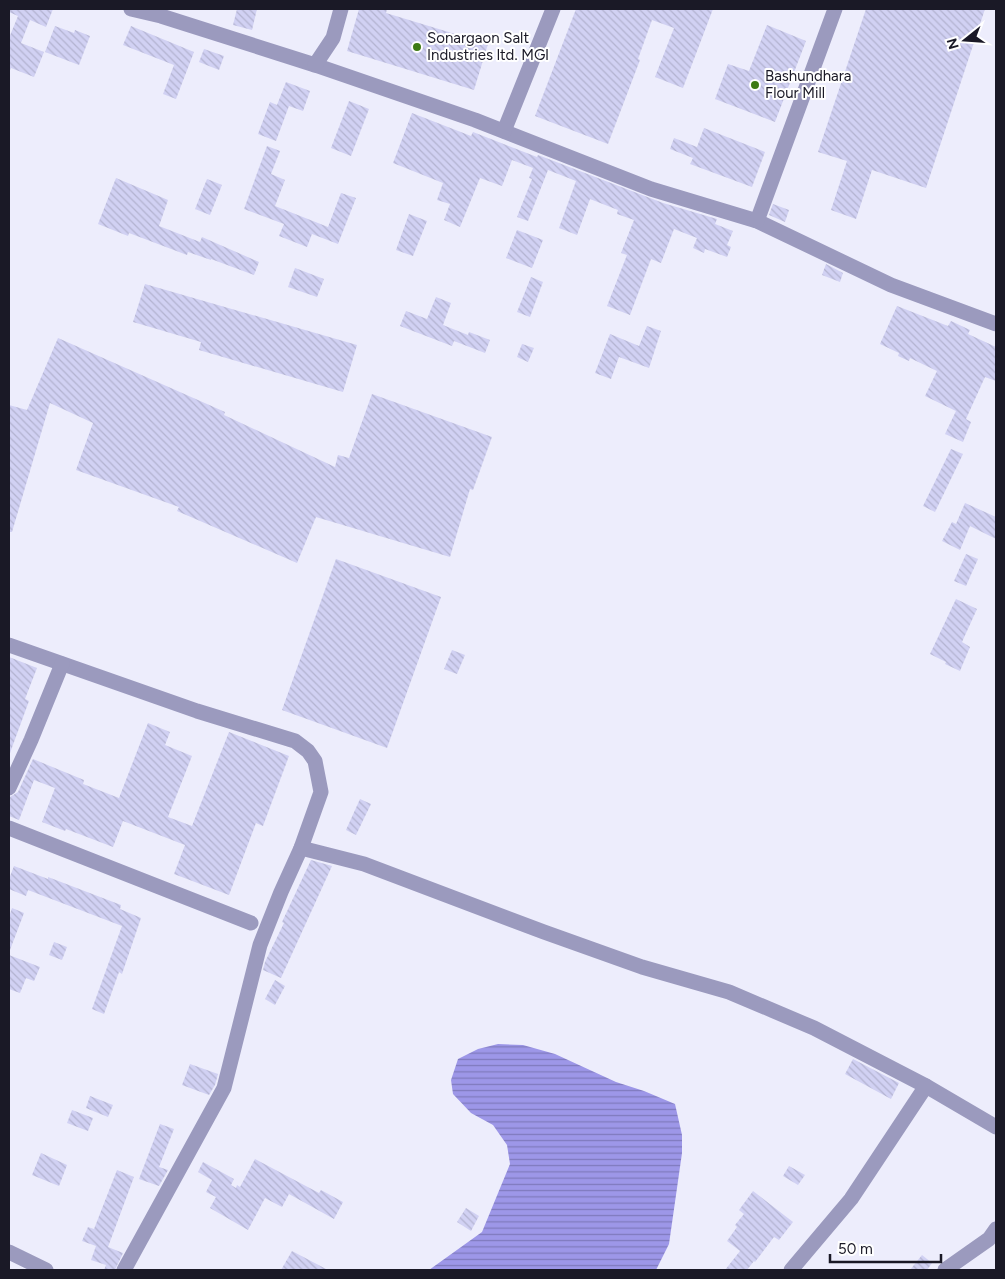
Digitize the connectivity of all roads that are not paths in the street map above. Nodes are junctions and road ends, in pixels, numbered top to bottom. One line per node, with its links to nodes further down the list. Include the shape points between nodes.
1 (131, 9): 5 (street)
2 (341, 9): 5 (street, via 333,38)
3 (553, 9): 6 (street)
4 (835, 9): 7 (street)
5 (315, 65): 6 (street)
6 (504, 131): 7 (street, via 651,189)
7 (757, 221): 8 (street, via 891,284)
8 (996, 324)
9 (9, 645): 10 (street)
10 (62, 664): 11 (street); 13 (street, via 294,742 308,751 315,760 321,792)
11 (9, 788)
12 (9, 828): 14 (street)
13 (301, 848): 15 (street, via 364,864 642,967 729,992 814,1028); 20 (street, via 260,945 224,1088)
14 (251, 923)
15 (926, 1086): 16 (street); 21 (street, via 851,1200)
16 (996, 1127)
17 (996, 1229): 22 (street, via 989,1239)
18 (9, 1252): 19 (street)
19 (46, 1270)
20 (124, 1270)
21 (792, 1270)
22 (945, 1270)

